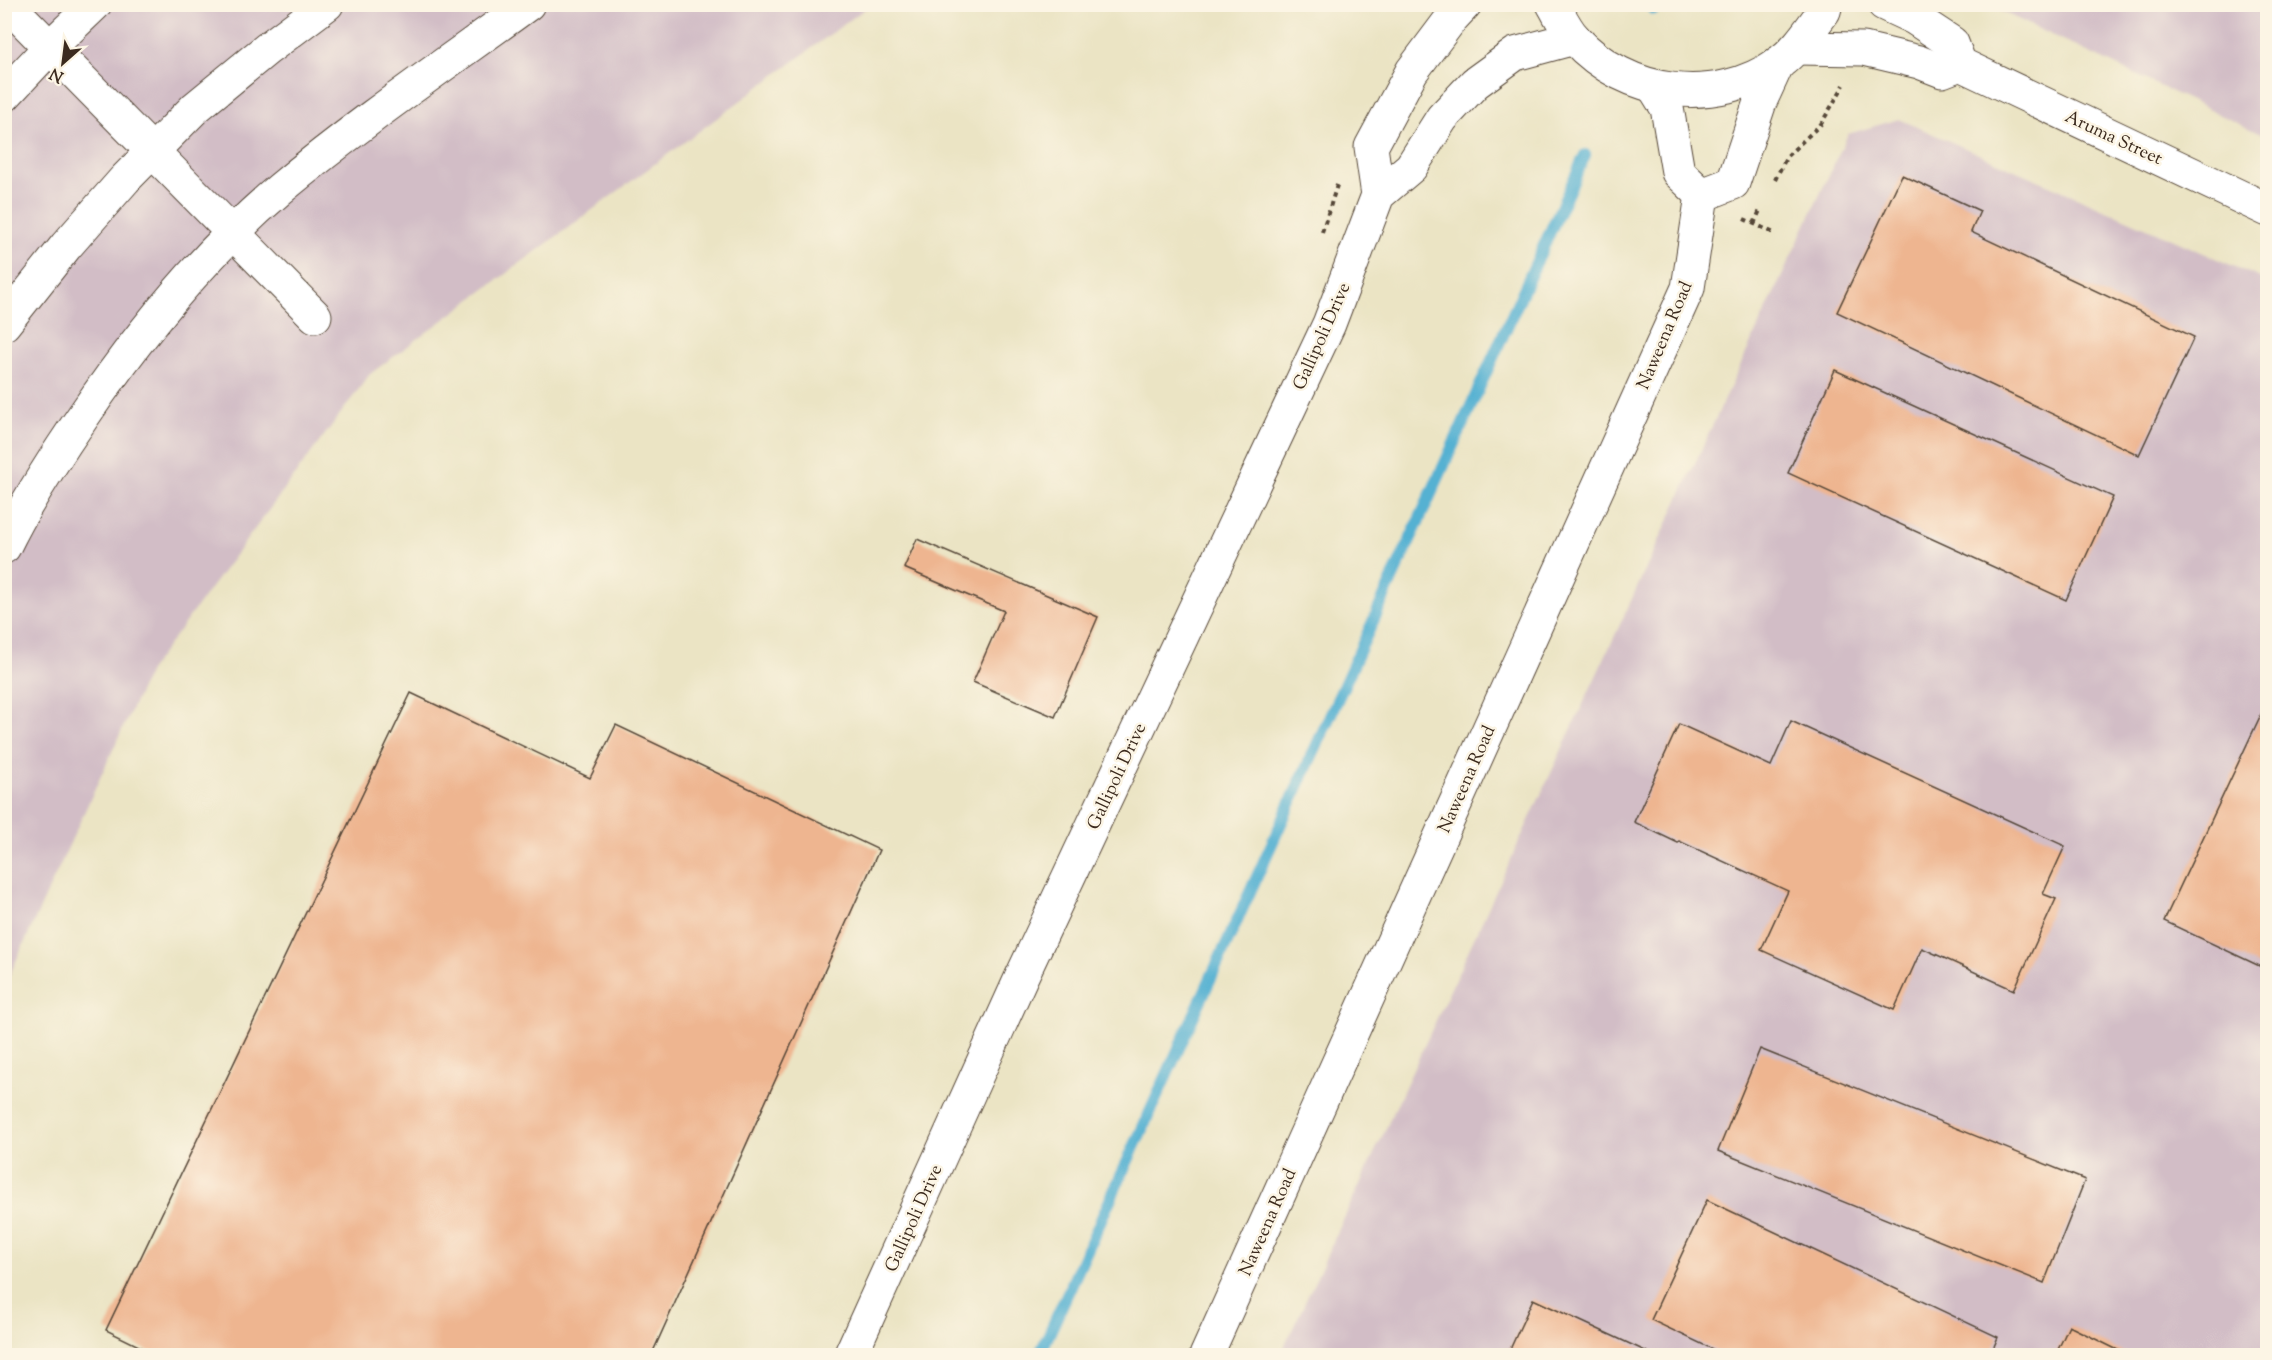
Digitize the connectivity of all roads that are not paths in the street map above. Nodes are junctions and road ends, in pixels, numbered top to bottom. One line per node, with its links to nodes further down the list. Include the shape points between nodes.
1 (13, 4): 10 (street, via 19,16)
2 (95, 4): 10 (street)
3 (327, 4): 15 (street, via 195,108)
4 (528, 4): 19 (street, via 331,148)
5 (1465, 4): 16 (street, Gallipoli Drive, via 1412,71 1371,147)
6 (1553, 4): 9 (street)
7 (1826, 4): 11 (street)
8 (1884, 4): 12 (street, via 1952,43)
9 (1574, 38): 13 (street, via 1597,60 1624,77); 16 (street, Gallipoli Drive, via 1515,54 1475,83 1442,118 1411,167)
10 (50, 47): 14 (street); 15 (street)
11 (1787, 56): 12 (street, via 1864,49 1942,71); 13 (street, via 1739,83 1697,92); 17 (street, via 1760,102 1733,183)
12 (1960, 64): 18 (street, Aruma Street)
13 (1654, 87): 17 (street, via 1667,108 1678,172)
14 (4, 96)
15 (153, 151): 19 (street); 21 (street, via 66,246)
16 (1378, 195): 23 (street, Gallipoli Drive, via 1329,324 1026,967)
17 (1702, 195): 24 (street, Naweena Road, via 1688,288)
18 (2268, 210)
19 (233, 233): 20 (street); 22 (street, via 162,310 110,377 62,448)
20 (315, 316)
21 (4, 324)
22 (4, 547)
23 (850, 1356)
24 (1206, 1356)

